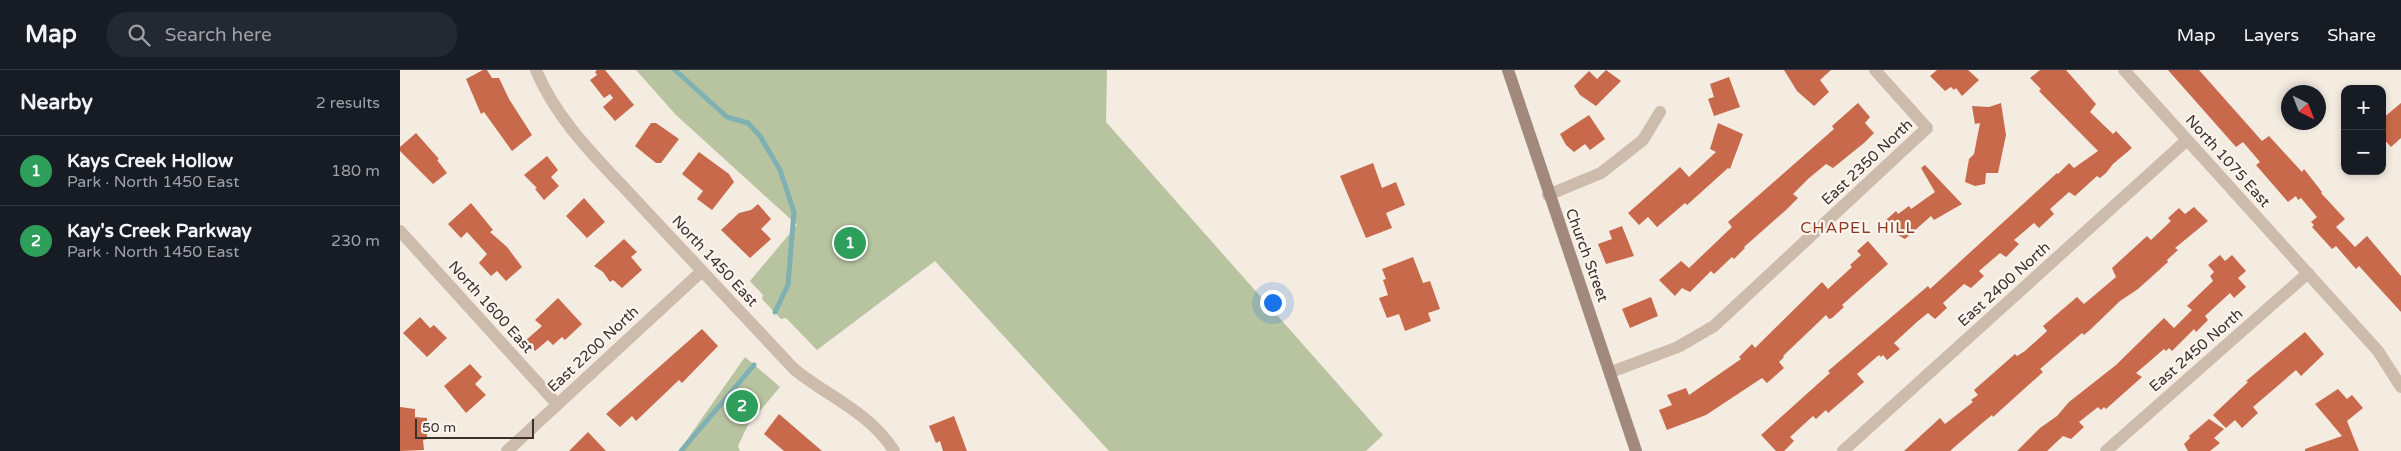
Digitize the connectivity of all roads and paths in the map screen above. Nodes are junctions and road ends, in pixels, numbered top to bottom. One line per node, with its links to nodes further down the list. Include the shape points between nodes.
1 (536, 70): 9 (street, North 1450 East, via 587,148)
2 (1508, 70): 7 (street, Church Street)
3 (1876, 70): 11 (street, East 2350 North, via 1927,128 1714,326 1678,347)
4 (2124, 70): 6 (street, North 1075 East)
5 (1660, 112): 7 (street, via 1643,140 1601,174)
6 (2187, 140): 10 (street, North 1075 East); 17 (street, East 2400 North)
7 (1548, 195): 11 (street, Church Street)
8 (400, 231): 13 (street, North 1600 East)
9 (702, 271): 13 (street, East 2200 North); 15 (street, North 1450 East, via 794,369 873,424)
10 (2308, 273): 12 (street, North 1075 East, via 2378,351); 18 (street, East 2450 North)
11 (1611, 372): 16 (street, Church Street)
12 (2401, 387)
13 (557, 404): 14 (street, East 2200 North)
14 (507, 451)
15 (894, 451)
16 (1636, 451)
17 (1843, 451)
18 (2106, 451)

